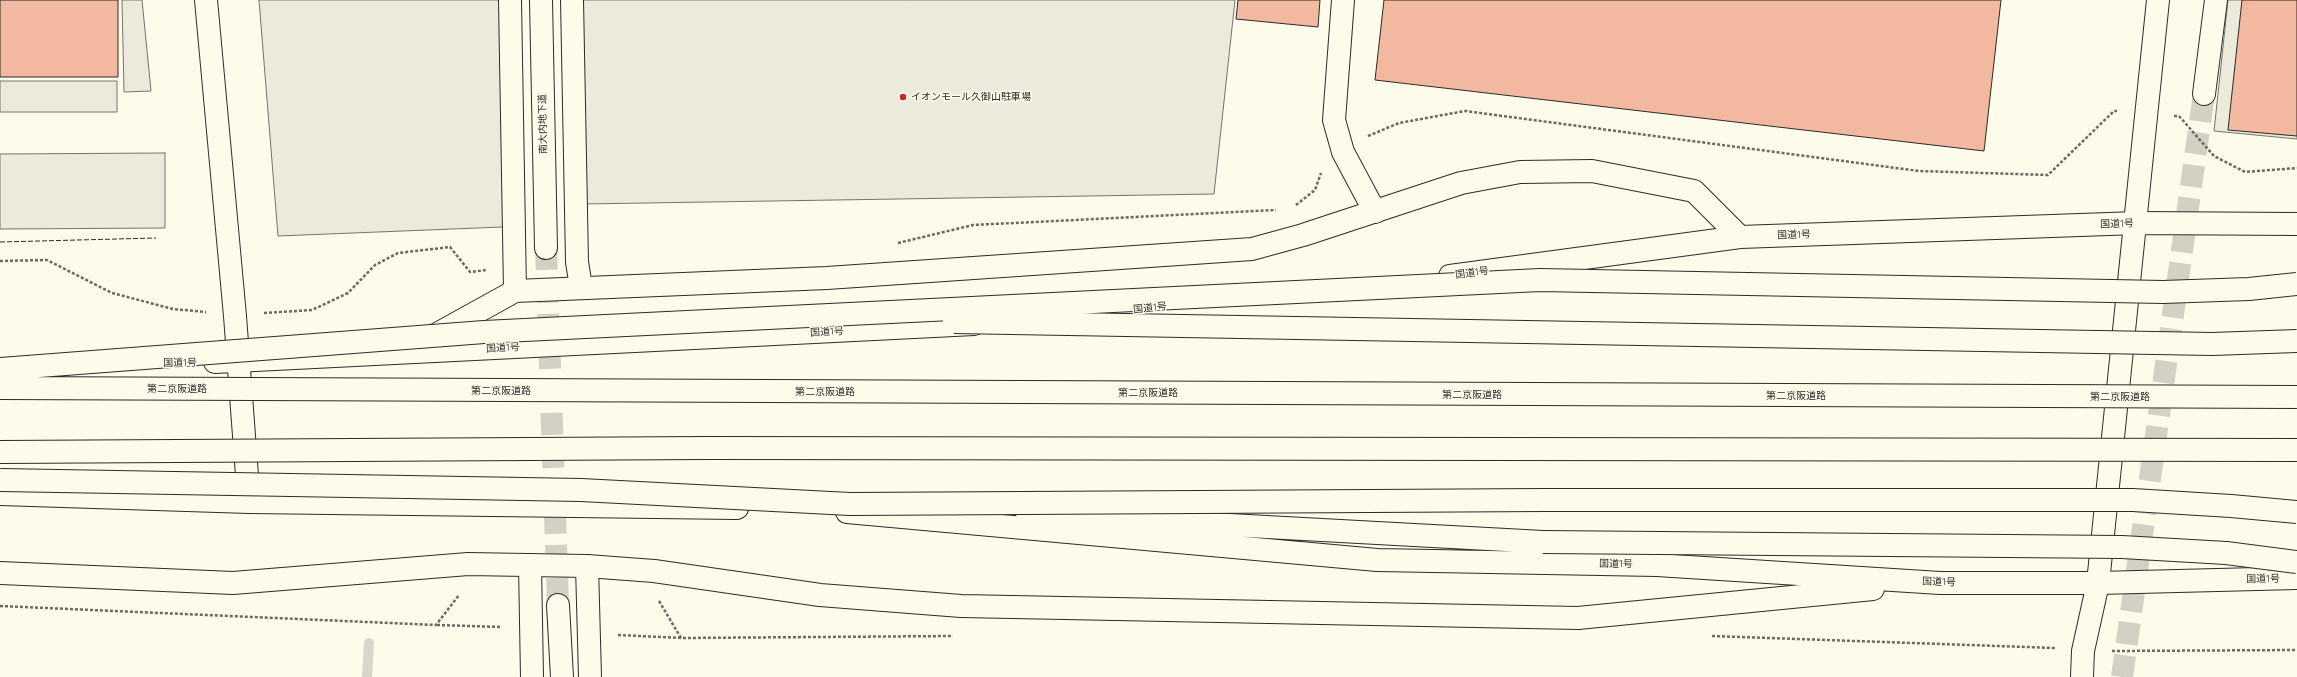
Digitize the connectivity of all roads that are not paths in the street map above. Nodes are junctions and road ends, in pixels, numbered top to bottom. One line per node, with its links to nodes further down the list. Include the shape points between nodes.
1 (206, 0): 20 (main road)
2 (510, 0): 16 (main road)
3 (541, 0): 13 (main road, 南大内地下道)
4 (572, 0): 15 (main road, via 577,262)
5 (1343, 0): 9 (main road, via 1334,120 1343,152)
6 (2158, 0): 10 (main road)
7 (2216, 0): 8 (main road)
8 (2204, 94)
9 (1375, 212): 12 (main road, via 1461,183 1520,172 1592,171 1694,191); 15 (main road, via 1252,249 827,278)
10 (2137, 223): 11 (main road, 国道1号); 12 (main road, 国道1号); 38 (main road)
11 (2297, 224)
12 (1740, 237): 19 (main road, 国道1号, via 1400,282 999,323)
13 (546, 248)
14 (2297, 284): 17 (main road, bridge, via 2249,289 2163,292 1540,280)
15 (581, 287): 16 (main road)
16 (515, 290): 19 (main road)
17 (738, 318): 18 (main road, bridge, via 1536,330 2212,344); 22 (main road, bridge, via 484,332)
18 (2297, 341)
19 (403, 353): 20 (main road, 国道1号)
20 (238, 362): 21 (main road, 国道1号); 29 (main road)
21 (0, 365)
22 (0, 369)
23 (0, 388): 24 (main road, 第二京阪道路, bridge)
24 (2297, 397)
25 (2297, 450): 26 (main road, bridge, via 697,448)
26 (0, 452)
27 (0, 480): 30 (main road, bridge, via 581,490)
28 (0, 494): 29 (main road, 国道1号)
29 (248, 502): 37 (main road, 国道1号, via 808,509 1377,560 1657,565)
30 (850, 504): 31 (main road, bridge, via 2133,500); 32 (main road, bridge, via 1543,542 2122,546 2226,552)
31 (2297, 512)
32 (2297, 562)
33 (530, 565): 34 (main road); 35 (main road, via 468,564 233,583); 40 (main road)
34 (587, 566): 37 (main road, via 654,571 820,595 960,606 1578,618); 42 (main road)
35 (0, 573)
36 (2297, 578): 38 (main road, 国道1号)
37 (1940, 583): 38 (main road, 国道1号)
38 (2098, 583): 43 (main road, via 2083,651)
39 (558, 605): 41 (main road)
40 (532, 677)
41 (562, 677)
42 (590, 677)
43 (2082, 677)

